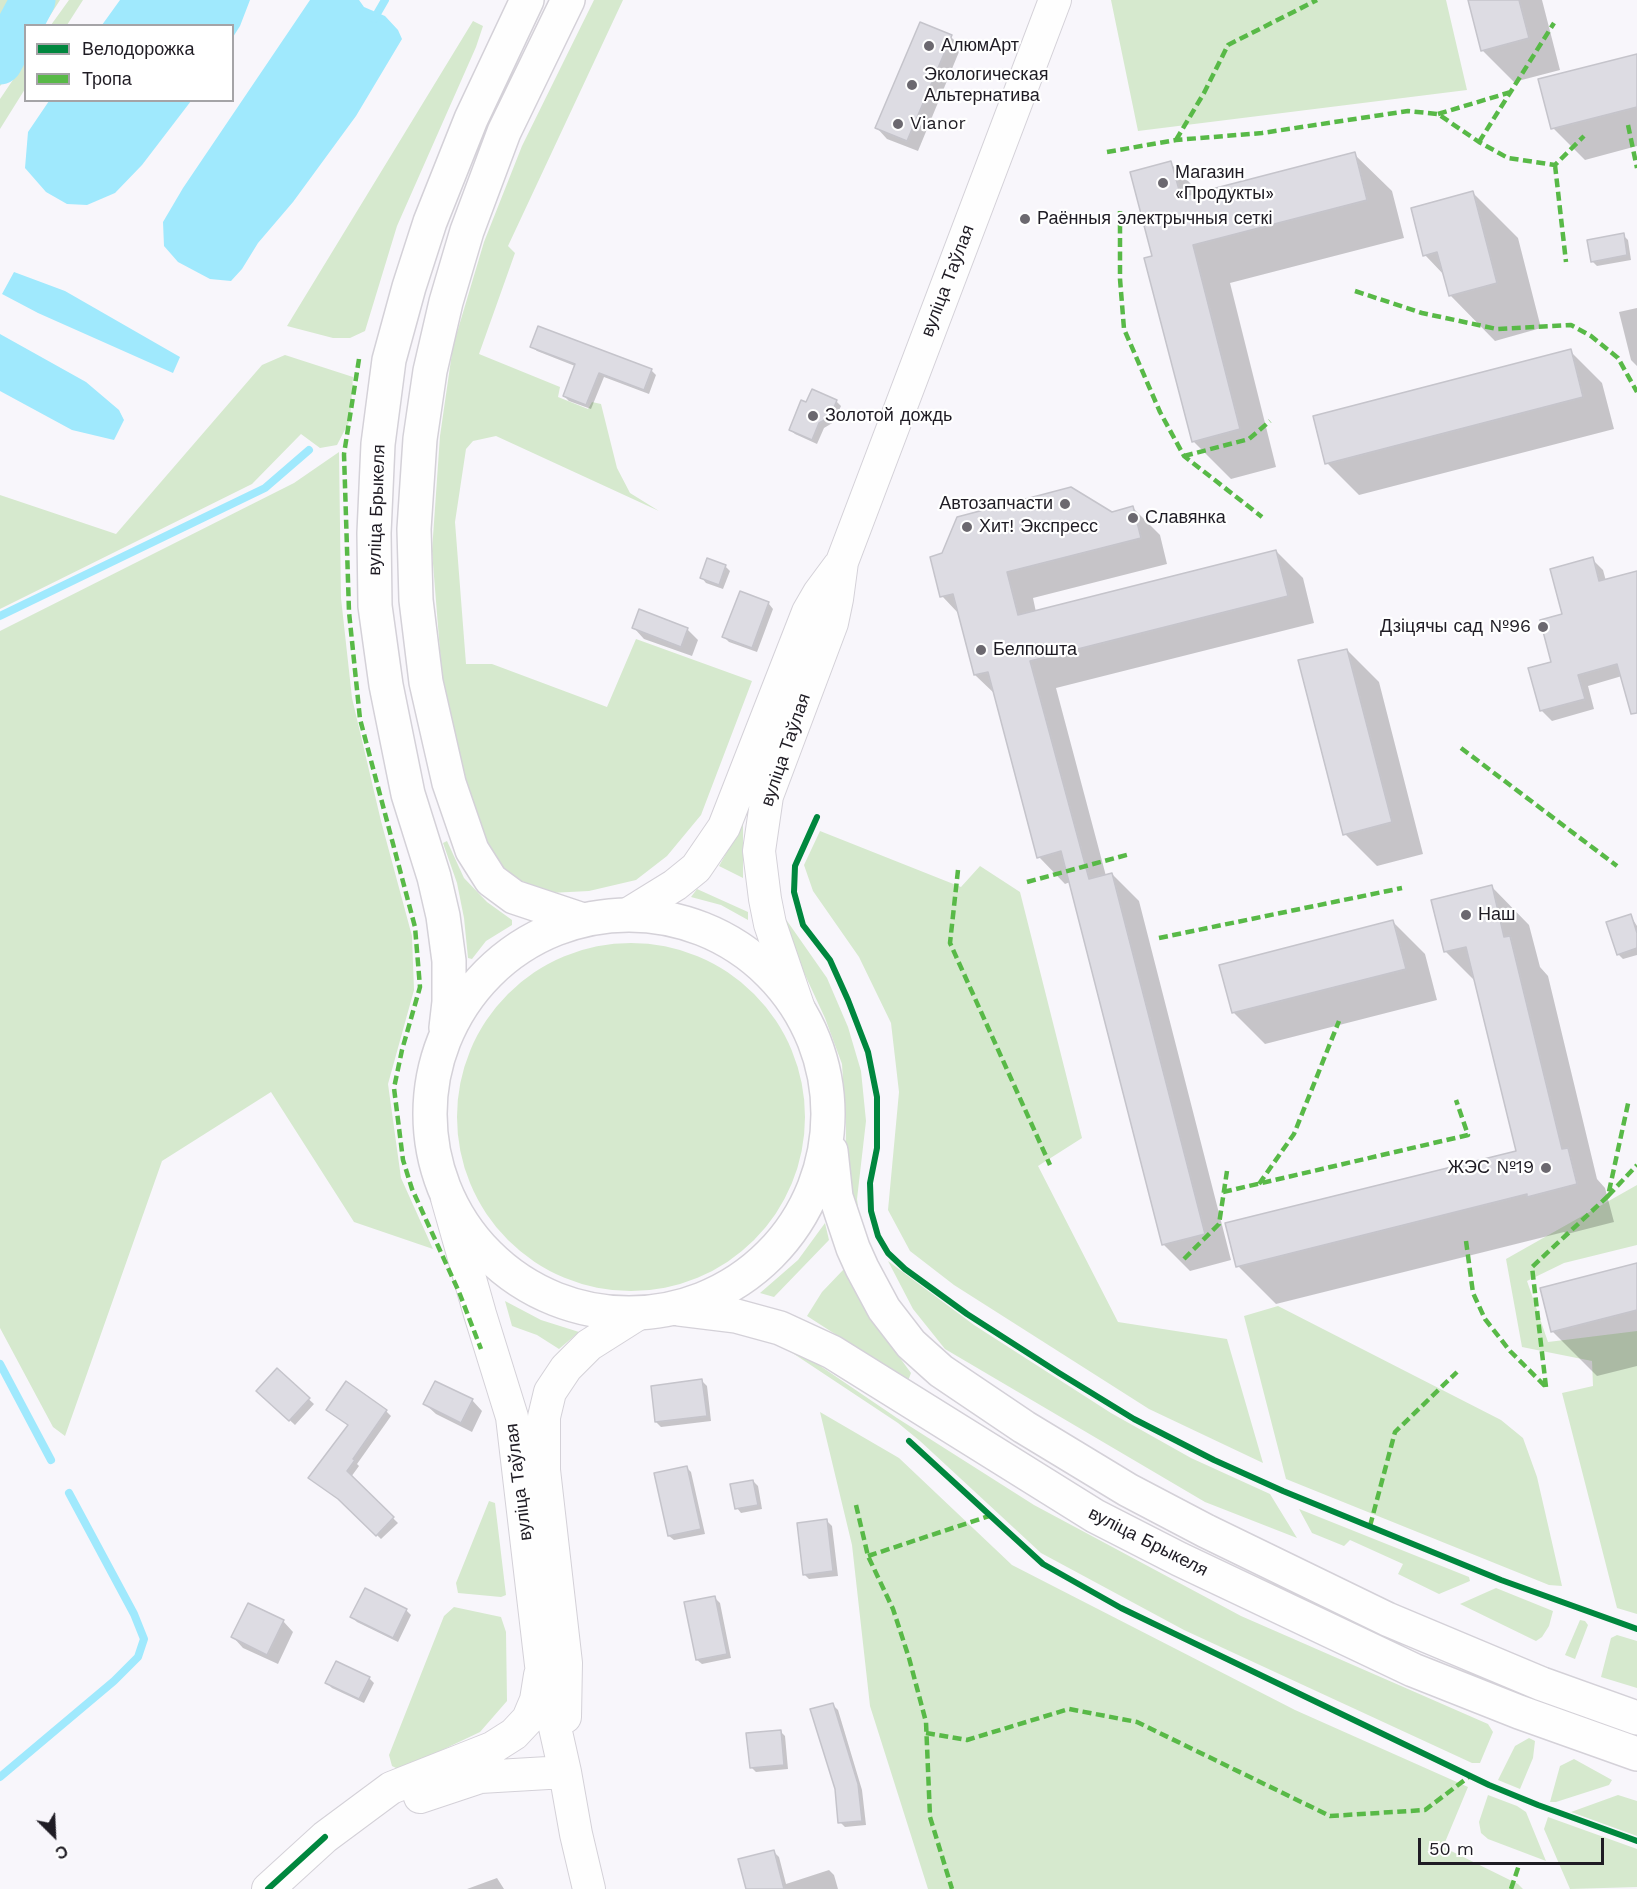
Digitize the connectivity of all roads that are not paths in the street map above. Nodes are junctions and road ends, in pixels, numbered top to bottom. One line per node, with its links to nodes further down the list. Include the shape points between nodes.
1 (528, 0): 8 (main road, вуліца Брыкеля, via 471,119 430,222 390,360 378,444 375,606 406,783 443,916 449,961)
2 (568, 0): 6 (main road, via 504,132 467,231 446,302 429,371 414,529 416,600 426,682 449,783 472,850 490,880 514,897)
3 (1054, 0): 4 (main road, вуліца Таўлая)
4 (842, 562): 5 (main road, вуліца Таўлая, via 808,612 724,827 696,868); 7 (main road, вуліца Таўлая, via 832,623 767,796 759,851 770,924)
5 (628, 914): 6 (main road); 7 (main road, via 668,918 717,935 743,950 774,977)
6 (583, 920): 8 (main road, via 539,936 499,962 467,997)
7 (799, 1009): 9 (main road, via 817,1047 827,1088)
8 (444, 1038): 10 (main road, via 432,1077 429,1119 434,1159)
9 (828, 1130): 11 (main road, via 822,1165 810,1199 792,1230 740,1280 709,1297); 14 (main road, вуліца Брыкеля, via 836,1197 853,1248 884,1309 911,1344 941,1371 1023,1427 1206,1531 1387,1619 1542,1684)
10 (447, 1198): 12 (main road, via 467,1232 493,1262 525,1285 561,1302 599,1312); 13 (main road, вуліца Таўлая, via 512,1417)
11 (675, 1308): 12 (main road); 15 (main road, вуліца Брыкеля, via 736,1316 780,1328 832,1352 1095,1516 1179,1559 1413,1670)
12 (638, 1314): 16 (main road, вуліца Таўлая, via 589,1345 566,1368 550,1392 544,1417 544,1470 566,1663)
13 (541, 1665): 16 (main road, вуліца Таўлая); 17 (main road, via 536,1700 528,1719 514,1734 492,1748 391,1788)
14 (1637, 1718)
15 (1637, 1754)
16 (565, 1772): 17 (main road, via 480,1777 440,1789); 19 (main road, вуліца Таўлая)
17 (325, 1837): 18 (main road)
18 (268, 1889)
19 (589, 1889)

